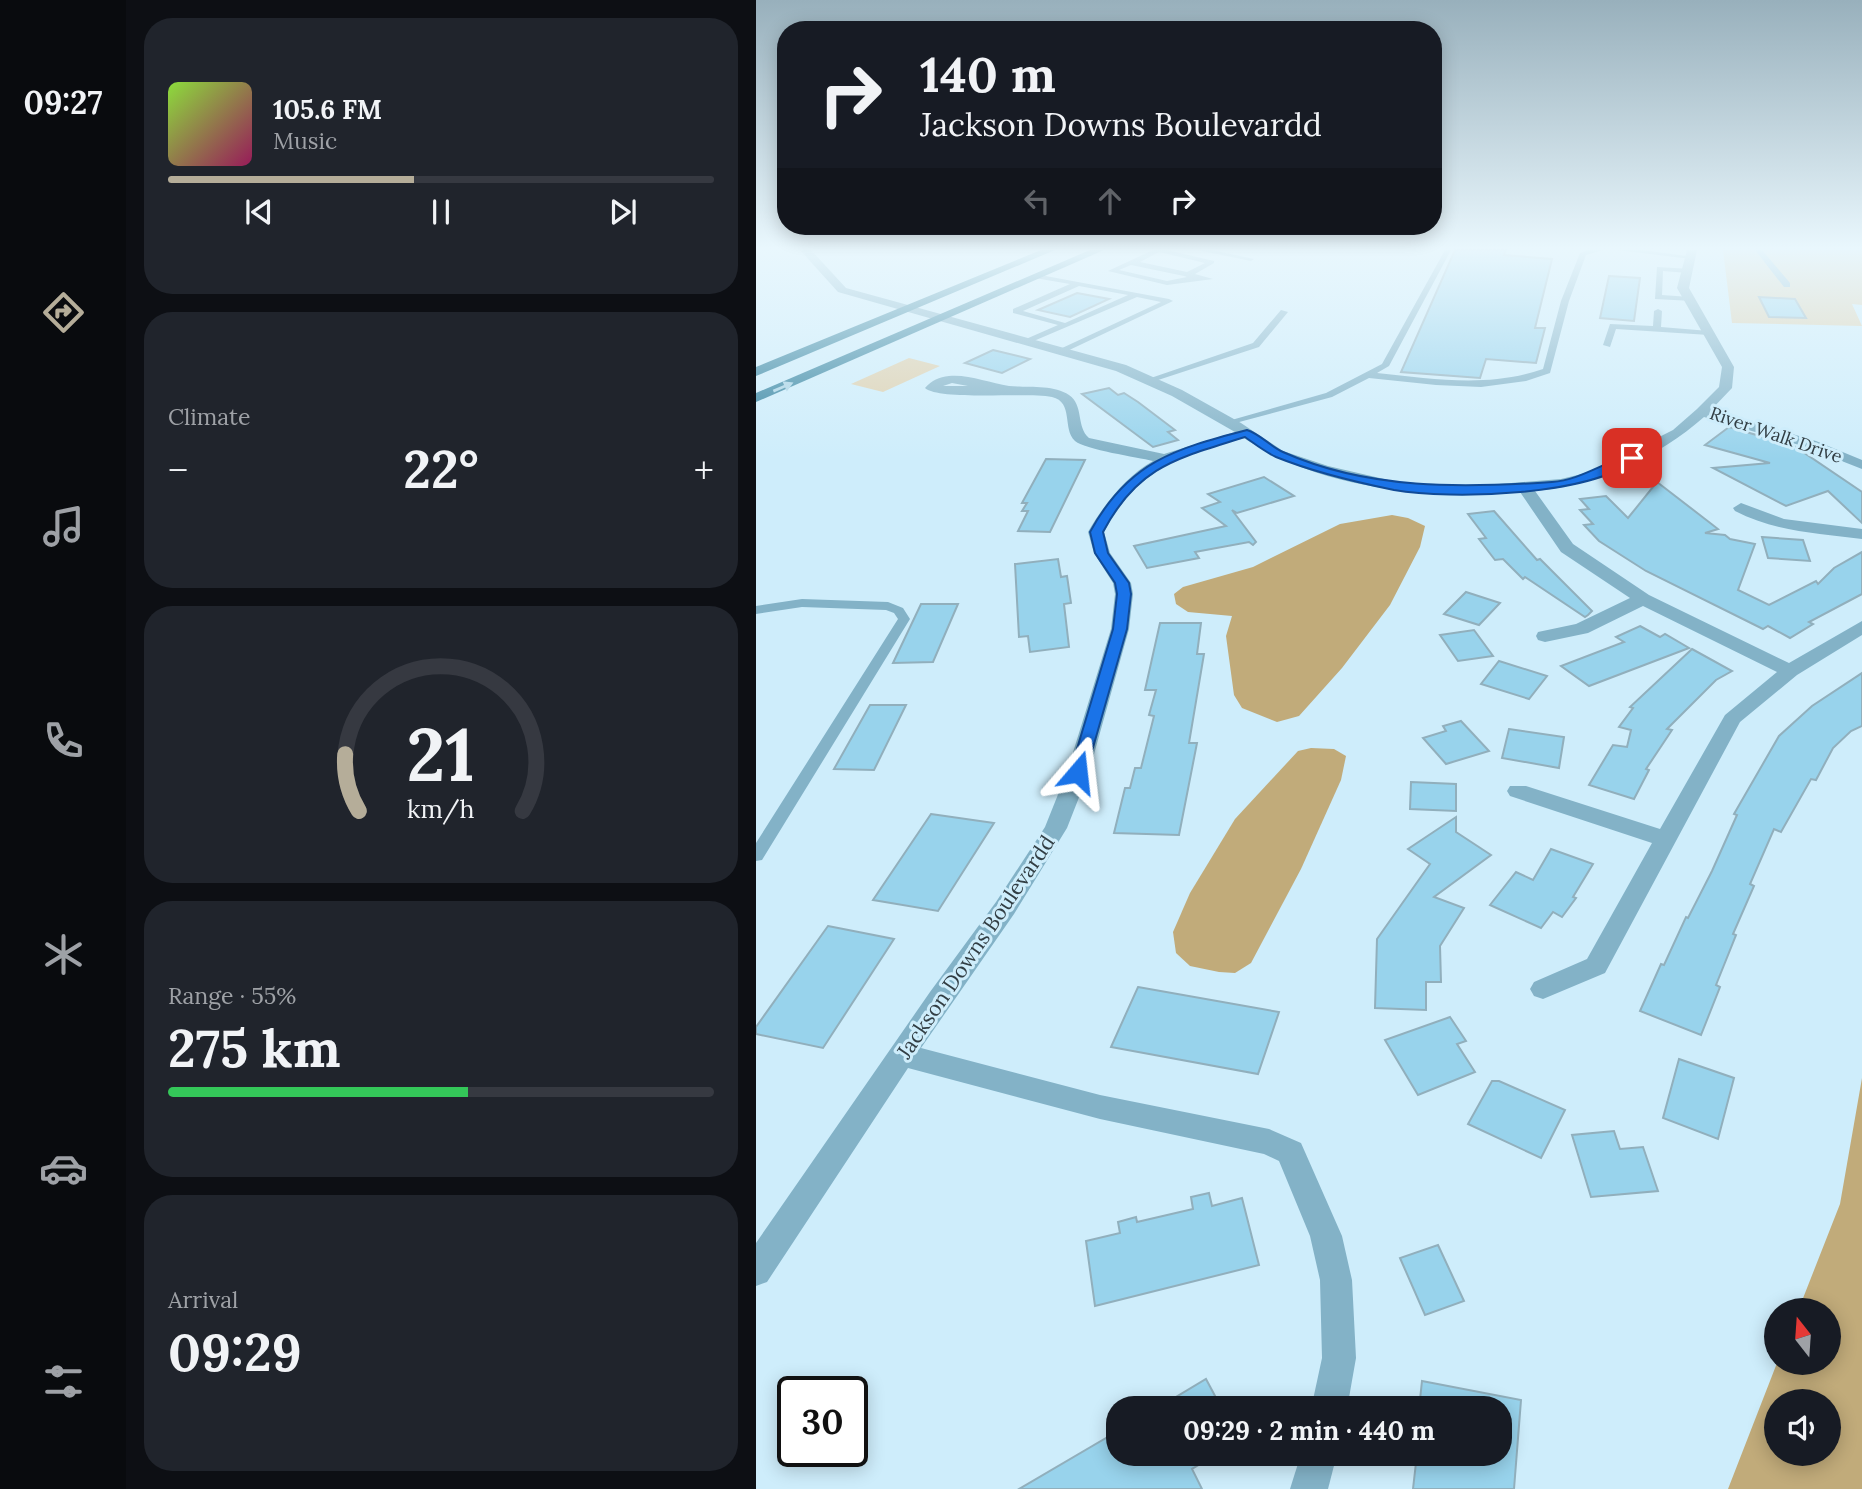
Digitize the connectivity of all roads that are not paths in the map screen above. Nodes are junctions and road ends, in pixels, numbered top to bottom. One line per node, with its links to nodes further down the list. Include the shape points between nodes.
1 (884, 319): 18 (main road)
2 (939, 319): 22 (main road, one-way to 2)
3 (942, 319): 15 (street)
4 (1046, 319): 12 (lane)
5 (1078, 319): 12 (lane)
6 (1130, 319): 17 (lane)
7 (1278, 319): 20 (lane, via 1256,345)
8 (1410, 319): 19 (lane, via 1385,366)
9 (1560, 319): 19 (lane, via 1547,371 1524,381 1479,385)
10 (1658, 319): 13 (lane)
11 (1701, 319): 14 (street, River Walk Drive)
12 (1065, 325): 15 (lane)
13 (1657, 329): 14 (lane); 16 (lane, via 1613,326)
14 (1709, 333): 23 (street, River Walk Drive, via 1728,367 1725,388)
15 (1029, 341): 17 (street)
16 (1607, 345)
17 (1063, 351): 20 (street)
18 (756, 372)
19 (1368, 375): 24 (lane, via 1329,395)
20 (1149, 380): 24 (street)
21 (1010, 390): 25 (street, via 1052,393 1067,399 1076,435 1084,441)
22 (756, 398)
23 (1702, 412): 26 (street, River Walk Drive, via 1811,444); 27 (street, via 1670,438 1595,475)
24 (1239, 428): 25 (street, Jackson Downs Boulevardd); 27 (street, via 1278,454 1397,487)
25 (1166, 459): 39 (street, Jackson Downs Boulevardd, via 1130,487 1096,532 1102,553 1122,583 1120,629 1078,772 1056,828)
26 (1862, 465)
27 (1525, 488): 30 (street, via 1567,548)
28 (1741, 508): 29 (street, via 1780,523)
29 (1862, 534)
30 (1643, 599): 33 (street, via 1581,629); 34 (street)
31 (756, 610): 37 (lane, via 802,603 888,606 904,620)
32 (1862, 627): 34 (street)
33 (1545, 636)
34 (1790, 671): 36 (street, via 1732,719)
35 (1518, 791): 36 (street)
36 (1664, 839): 38 (street, via 1595,966)
37 (756, 856)
38 (1543, 989)
39 (903, 1055): 40 (street, Jackson Downs Boulevardd); 41 (street, via 1100,1107 1269,1142 1290,1152 1326,1236 1336,1280 1339,1358)
40 (756, 1271)
41 (1332, 1396)
42 (1316, 1466): 43 (street)
43 (1309, 1489)

